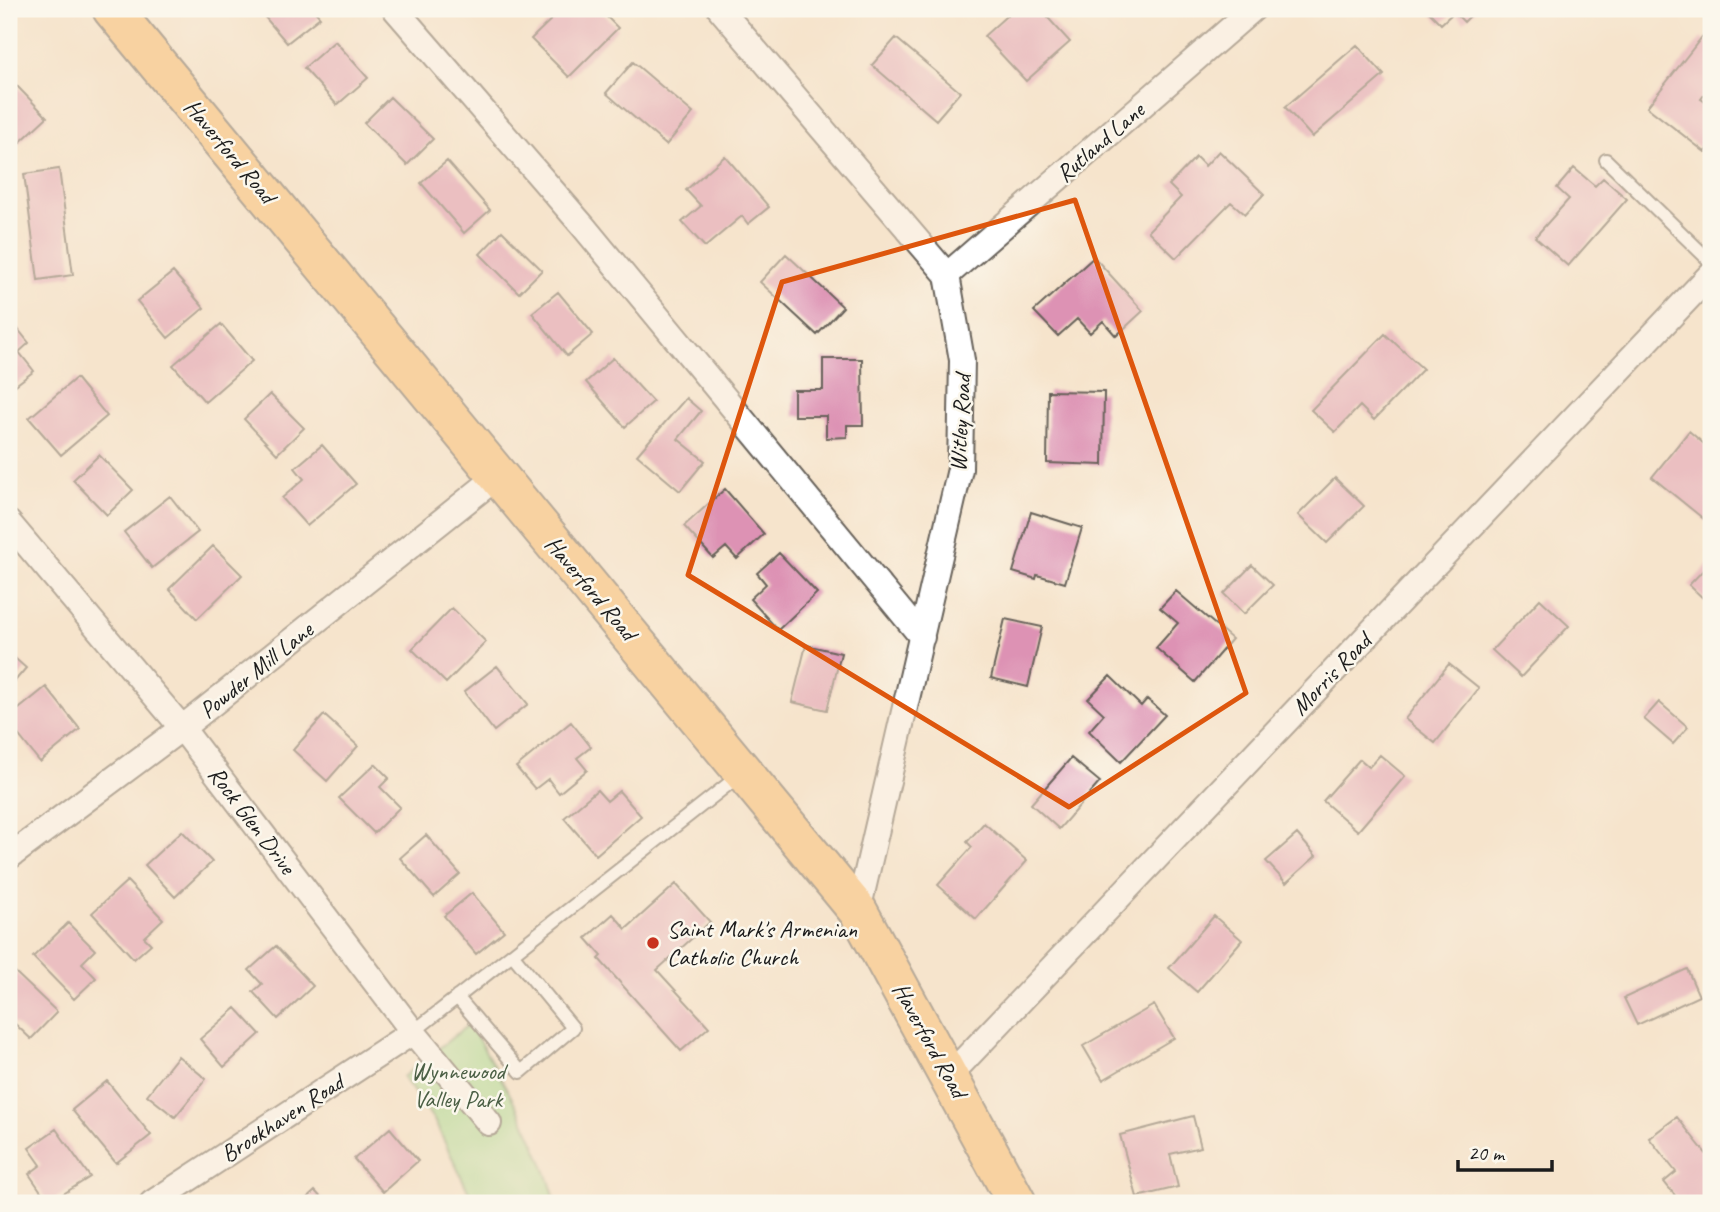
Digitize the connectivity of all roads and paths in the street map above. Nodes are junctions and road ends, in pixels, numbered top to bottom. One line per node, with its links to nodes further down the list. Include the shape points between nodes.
1 (112, 9): 9 (main road, Haverford Road)
2 (395, 9): 11 (street, via 583,226)
3 (720, 9): 8 (street)
4 (1253, 9): 8 (street, Rutland Lane)
5 (1605, 160): 6 (lane)
6 (1711, 262)
7 (1711, 274): 19 (street, Morris Road)
8 (947, 275): 11 (street, Witley Road, via 962,360 960,469)
9 (498, 477): 12 (street, Powder Mill Lane); 13 (main road, Haverford Road)
10 (9, 523): 12 (street, Rock Glen Drive)
11 (922, 637): 15 (street, Witley Road)
12 (183, 729): 14 (street, Powder Mill Lane); 18 (street, Rock Glen Drive)
13 (744, 772): 15 (main road, Haverford Road); 16 (lane)
14 (9, 858)
15 (858, 911): 19 (main road, Haverford Road)
16 (512, 954): 17 (lane); 17 (lane, via 573,1028 521,1072)
17 (457, 997): 18 (lane)
18 (413, 1032): 20 (street, Rock Glen Drive); 21 (street, Brookhaven Road)
19 (950, 1075): 22 (main road, Haverford Road)
20 (489, 1123)
21 (152, 1203)
22 (1017, 1203)

